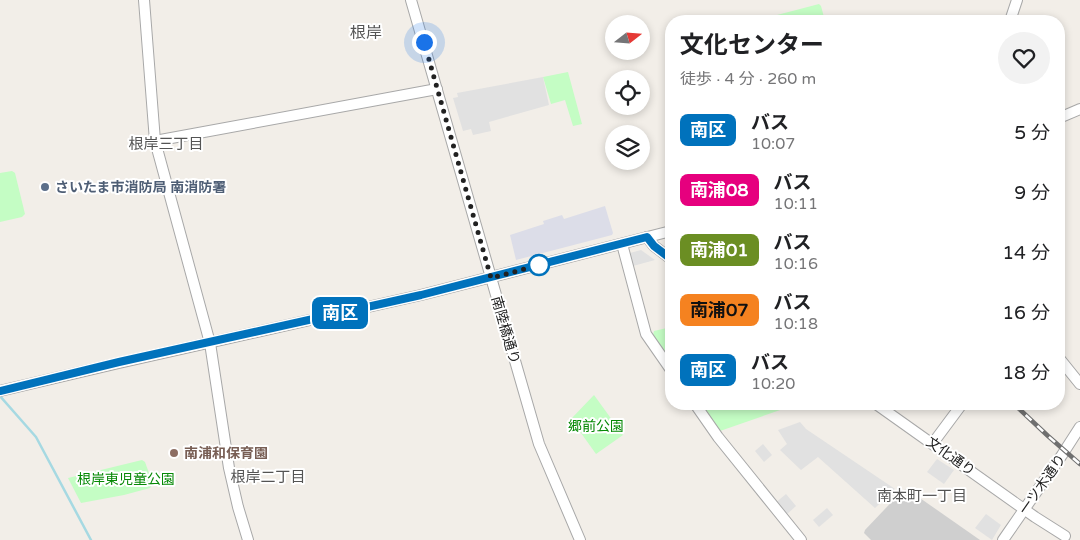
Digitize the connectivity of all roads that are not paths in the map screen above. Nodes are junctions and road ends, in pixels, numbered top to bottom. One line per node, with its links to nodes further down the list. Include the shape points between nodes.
1 (144, 0): 8 (street)
2 (411, 0): 5 (street, 南陸橋通り)
3 (1017, 0): 4 (street)
4 (1012, 15)
5 (437, 88): 8 (street); 13 (street, 南陸橋通り)
6 (1080, 109): 7 (street)
7 (1065, 115)
8 (155, 141): 14 (street)
9 (665, 232): 10 (street)
10 (647, 237): 11 (street); 12 (street)
11 (622, 244): 13 (street); 15 (street, via 646,334)
12 (665, 254)
13 (491, 278): 14 (street); 27 (street, 南陸橋通り, via 539,444)
14 (210, 343): 18 (street); 26 (street, via 229,468)
15 (665, 361)
16 (1065, 367): 17 (street)
17 (1080, 384)
18 (0, 391)
19 (699, 410): 28 (street)
20 (885, 410): 23 (street, 文化通り)
21 (958, 410): 23 (street)
22 (1080, 427): 24 (street, 一ツ木通り)
23 (933, 443): 24 (street, 文化通り)
24 (1025, 509): 25 (street, 文化通り); 29 (street, 一ツ木通り)
25 (1065, 536)
26 (248, 540)
27 (580, 540)
28 (801, 540)
29 (1003, 540)

